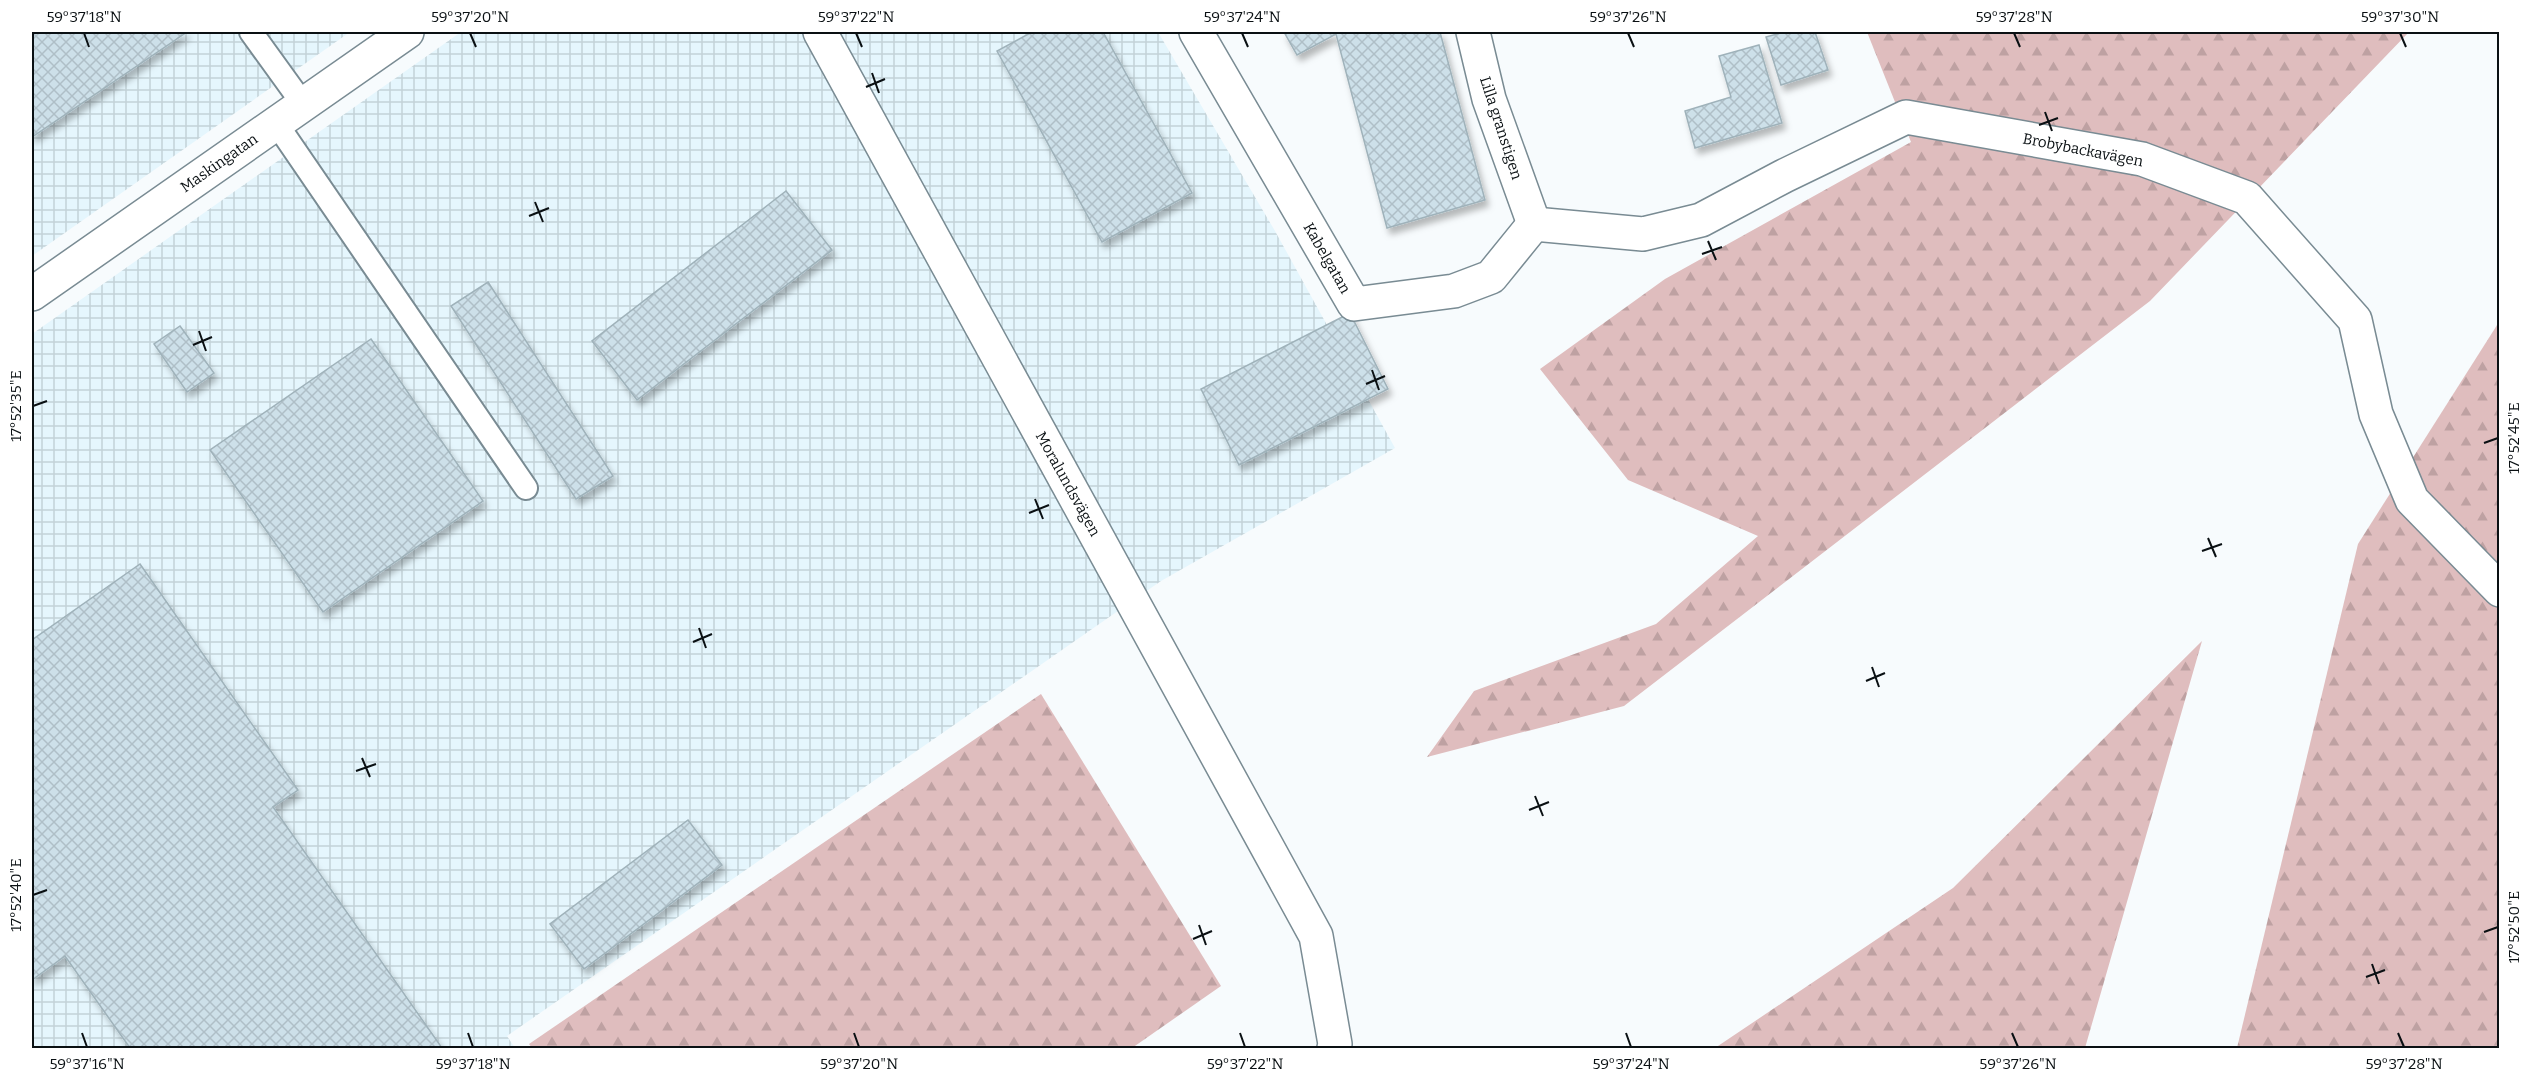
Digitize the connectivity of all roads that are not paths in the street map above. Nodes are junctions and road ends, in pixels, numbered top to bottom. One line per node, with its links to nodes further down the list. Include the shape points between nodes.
1 (251, 32): 6 (lane)
2 (407, 32): 6 (street, Maskingatan)
3 (820, 32): 12 (street, Moralundsvägen, via 1316,936)
4 (1196, 32): 8 (street, Kabelgatan, via 1354,304 1454,291 1491,277)
5 (1473, 32): 8 (street, Lilla granstigen, via 1489,99)
6 (303, 104): 7 (street, Maskingatan)
7 (276, 123): 9 (street, Maskingatan); 10 (lane)
8 (1534, 224): 11 (street, Brobybackavägen, via 1643,234 1701,220 1906,117 2142,159 2247,198 2355,320 2376,414 2412,500)
9 (32, 294)
10 (526, 488)
11 (2499, 590)
12 (1334, 1048)

